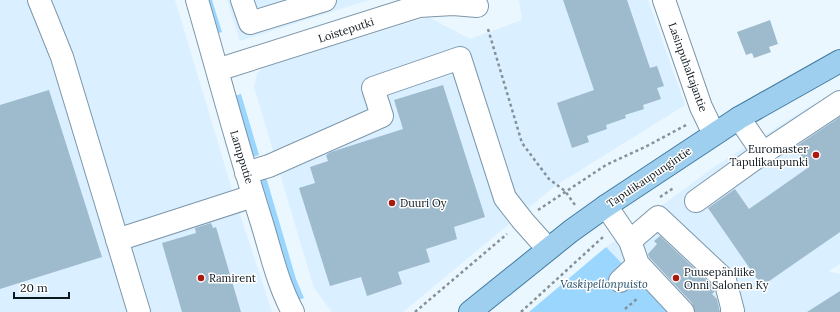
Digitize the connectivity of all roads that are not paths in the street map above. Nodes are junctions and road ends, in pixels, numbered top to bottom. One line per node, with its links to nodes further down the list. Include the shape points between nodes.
1 (39, 0): 18 (street, via 62,57)
2 (197, 0): 8 (street, Lampputie)
3 (242, 0): 4 (street, via 250,24)
4 (324, 0)
5 (664, 0): 11 (street, Lasinpuhaltajantie, via 701,107)
6 (479, 2): 8 (street, Loisteputki, via 419,6)
7 (840, 61): 10 (main road, Tapulikaupungintie)
8 (217, 70): 13 (street, Lampputie)
9 (840, 102): 12 (street)
10 (739, 118): 11 (main road, Tapulikaupungintie); 12 (street)
11 (714, 134): 16 (main road, Tapulikaupungintie)
12 (763, 153): 15 (street)
13 (246, 173): 14 (street, Lampputie); 19 (street, via 270,166 382,116 373,88 460,58 505,198)
14 (253, 196): 18 (street); 23 (street, Lampputie)
15 (696, 201)
16 (606, 206): 17 (street); 19 (main road, Tapulikaupungintie)
17 (624, 234): 20 (street); 26 (street, via 658,217 725,280)
18 (118, 240): 22 (street)
19 (548, 249): 24 (main road, Tapulikaupungintie)
20 (638, 264): 21 (street); 25 (street)
21 (620, 281)
22 (139, 312)
23 (292, 312)
24 (470, 312)
25 (682, 312)
26 (732, 312)

